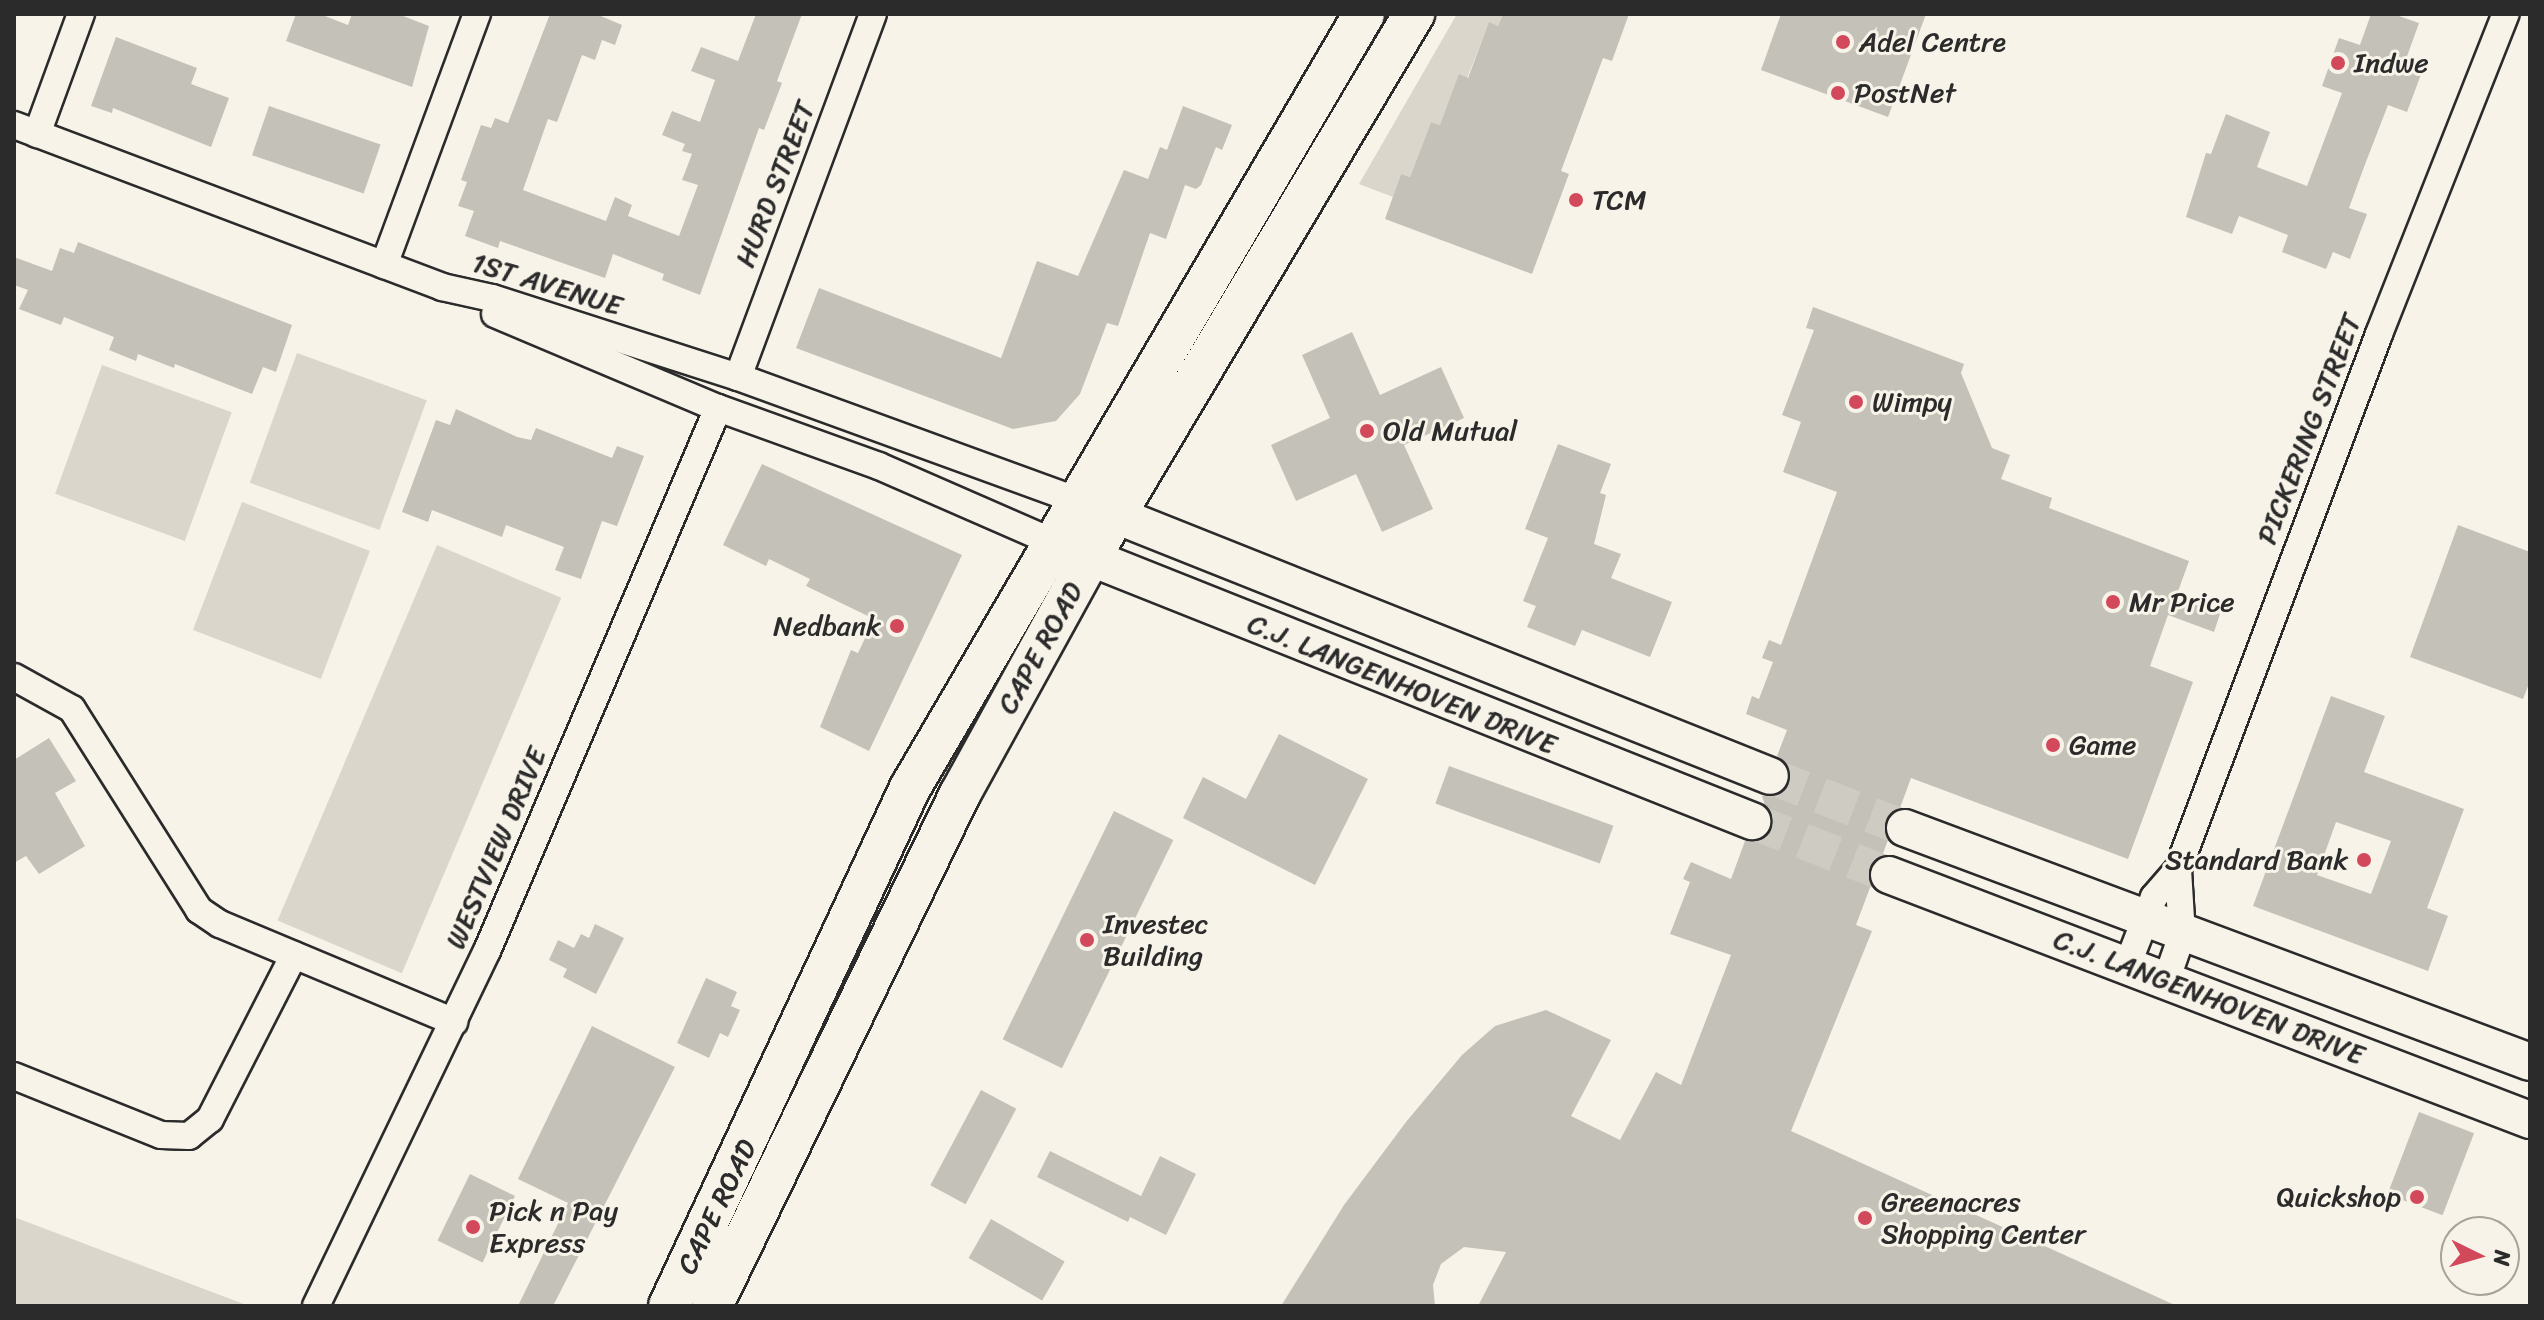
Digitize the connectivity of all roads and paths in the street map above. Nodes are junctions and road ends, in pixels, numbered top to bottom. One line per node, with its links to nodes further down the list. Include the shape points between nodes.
1 (81, 14): 7 (street)
2 (477, 14): 8 (street)
3 (873, 14): 10 (street, HURD STREET)
4 (1364, 14): 12 (main road, CAPE ROAD)
5 (1414, 14): 13 (main road, CAPE ROAD)
6 (2506, 14): 19 (street, PICKERING STREET)
7 (25, 130): 8 (street)
8 (384, 265): 9 (street)
9 (442, 287): 10 (street, 1ST AVENUE, via 492,298); 11 (street, 1ST AVENUE, via 530,331)
10 (738, 377): 12 (street, 1ST AVENUE)
11 (718, 408): 14 (street, 1ST AVENUE, via 879,466); 26 (street, WESTVIEW DRIVE)
12 (1079, 501): 13 (main road, C.J. LANGENHOVEN DRIVE); 14 (main road, CAPE ROAD)
13 (1117, 515): 14 (main road, CAPE ROAD); 16 (main road, C.J. LANGENHOVEN DRIVE)
14 (1072, 551): 17 (main road, C.J. LANGENHOVEN DRIVE); 31 (main road, CAPE ROAD, via 910,788); 32 (main road, CAPE ROAD)
15 (14, 677): 23 (street, via 72,709 199,910)
16 (1770, 776)
17 (1752, 821)
18 (1905, 828): 21 (main road, C.J. LANGENHOVEN DRIVE)
19 (2178, 869): 21 (street, PICKERING STREET); 22 (street, PICKERING STREET)
20 (1889, 875): 24 (main road, C.J. LANGENHOVEN DRIVE)
21 (2142, 920): 22 (main road, C.J. LANGENHOVEN DRIVE); 24 (street, PICKERING STREET)
22 (2182, 935): 25 (street, PICKERING STREET); 27 (main road, C.J. LANGENHOVEN DRIVE)
23 (294, 955): 26 (street); 28 (street, via 210,1119 189,1136 161,1135)
24 (2127, 966): 25 (main road, C.J. LANGENHOVEN DRIVE)
25 (2166, 981): 29 (main road, C.J. LANGENHOVEN DRIVE)
26 (454, 1022): 30 (street, WESTVIEW DRIVE)
27 (2530, 1062)
28 (14, 1076)
29 (2530, 1120)
30 (316, 1306)
31 (669, 1306)
32 (712, 1306)

